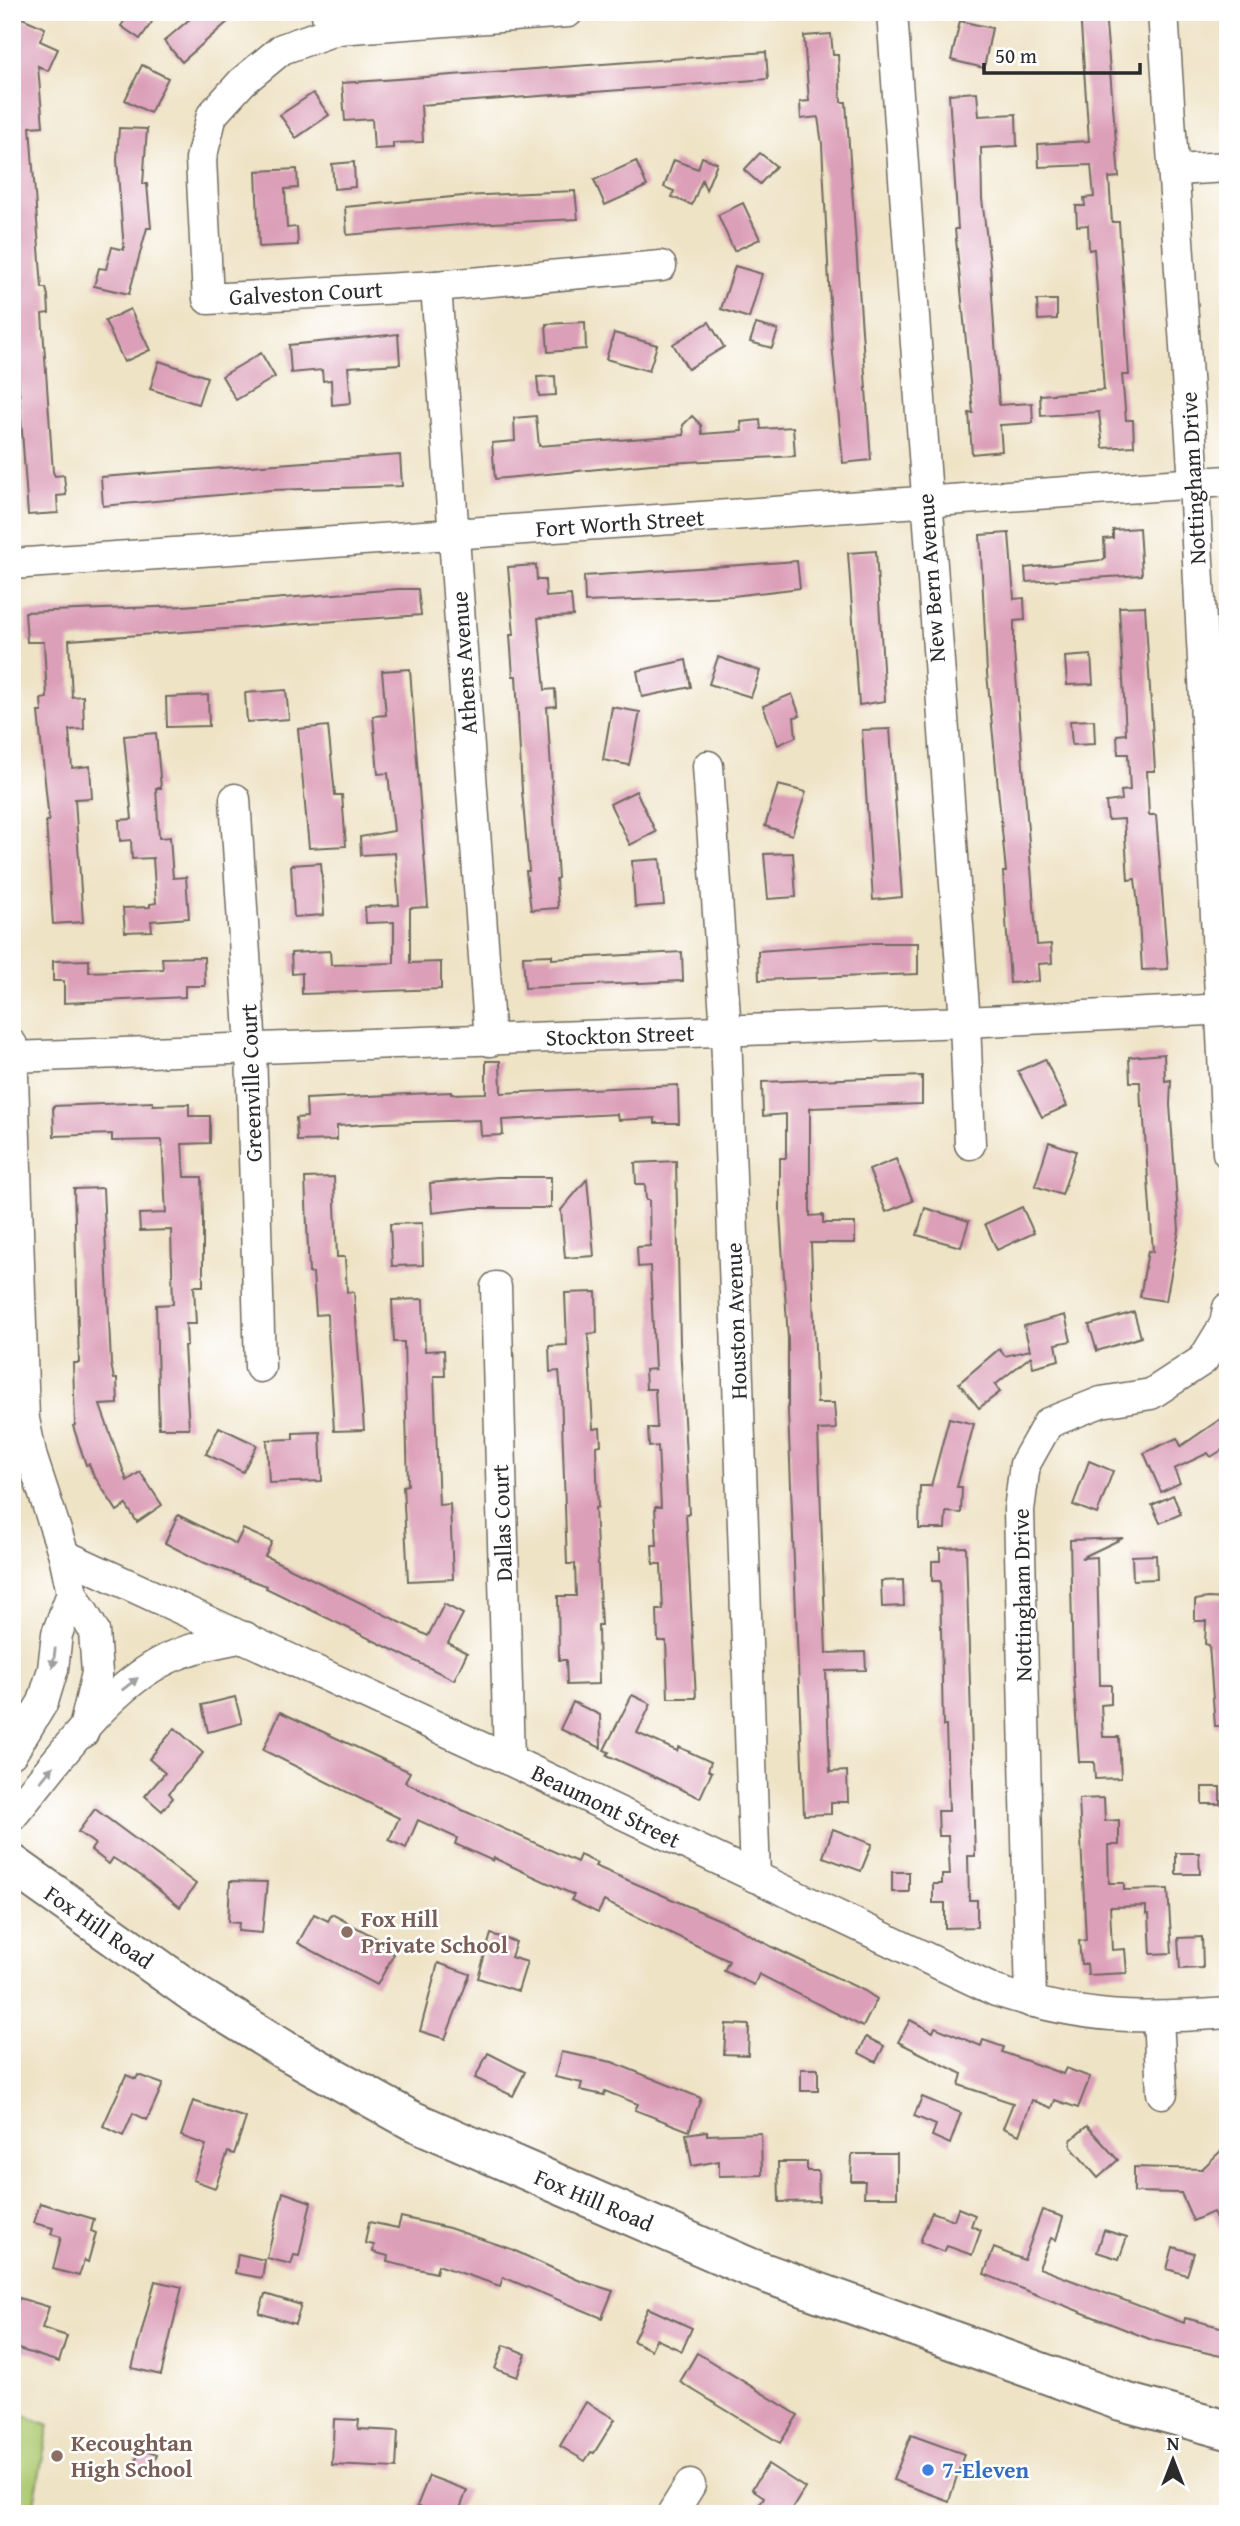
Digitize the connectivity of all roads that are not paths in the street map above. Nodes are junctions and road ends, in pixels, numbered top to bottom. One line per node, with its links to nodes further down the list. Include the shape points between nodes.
1 (568, 12): 4 (street)
2 (892, 12): 11 (street, New Bern Avenue)
3 (1163, 12): 6 (street, Nottingham Drive)
4 (331, 21): 8 (street, Galveston Court, via 282,49 212,115 201,159 208,299)
5 (1228, 167): 6 (street)
6 (1175, 170): 10 (street, Nottingham Drive)
7 (661, 266): 8 (street, Galveston Court)
8 (436, 286): 12 (street, Athens Avenue)
9 (1228, 481): 10 (street, Fort Worth Street)
10 (1194, 483): 11 (street, Fort Worth Street); 16 (street, Nottingham Drive)
11 (926, 502): 12 (street, Fort Worth Street); 17 (street, New Bern Avenue)
12 (455, 535): 13 (street, Fort Worth Street); 19 (street, Athens Avenue)
13 (12, 564)
14 (708, 766): 18 (street, Houston Avenue)
15 (235, 799): 21 (street, Greenville Court)
16 (1225, 1009): 17 (street, Stockton Street); 24 (street, Nottingham Drive)
17 (965, 1023): 18 (street, Stockton Street); 23 (street, New Bern Avenue)
18 (726, 1031): 19 (street, Stockton Street); 36 (street, Houston Avenue)
19 (490, 1041): 21 (street, Stockton Street)
20 (12, 1045): 22 (street)
21 (251, 1048): 22 (street, Stockton Street); 27 (street, Greenville Court)
22 (13, 1057): 28 (street, via 24,1419 38,1481)
23 (970, 1144)
24 (1228, 1153)
25 (496, 1287): 33 (street, Dallas Court)
26 (1228, 1308): 37 (street, Nottingham Drive, via 1225,1324 1203,1360 1152,1394 1101,1402 1048,1423 1025,1464 1018,1510)
27 (260, 1367)
28 (64, 1555): 29 (street); 30 (street, Beaumont Street)
29 (72, 1593): 31 (street, via 94,1631 97,1650 93,1696); 32 (street, one-way to 32, via 57,1634 43,1702)
30 (246, 1637): 31 (street, one-way to 30, via 118,1693 151,1668 189,1651); 33 (street, Beaumont Street)
31 (83, 1732): 34 (street, one-way to 31)
32 (12, 1753)
33 (509, 1760): 36 (street, Beaumont Street)
34 (12, 1816)
35 (12, 1864): 41 (main road, Fox Hill Road, via 199,1997 411,2120 751,2268 1121,2401)
36 (755, 1877): 37 (street, Beaumont Street, via 962,1978)
37 (1031, 2002): 39 (street, Beaumont Street, via 1093,2015)
38 (1228, 2013): 39 (street, Beaumont Street)
39 (1158, 2018): 40 (street)
40 (1162, 2093)
41 (1228, 2430)
42 (690, 2485): 43 (street)
43 (672, 2514)

